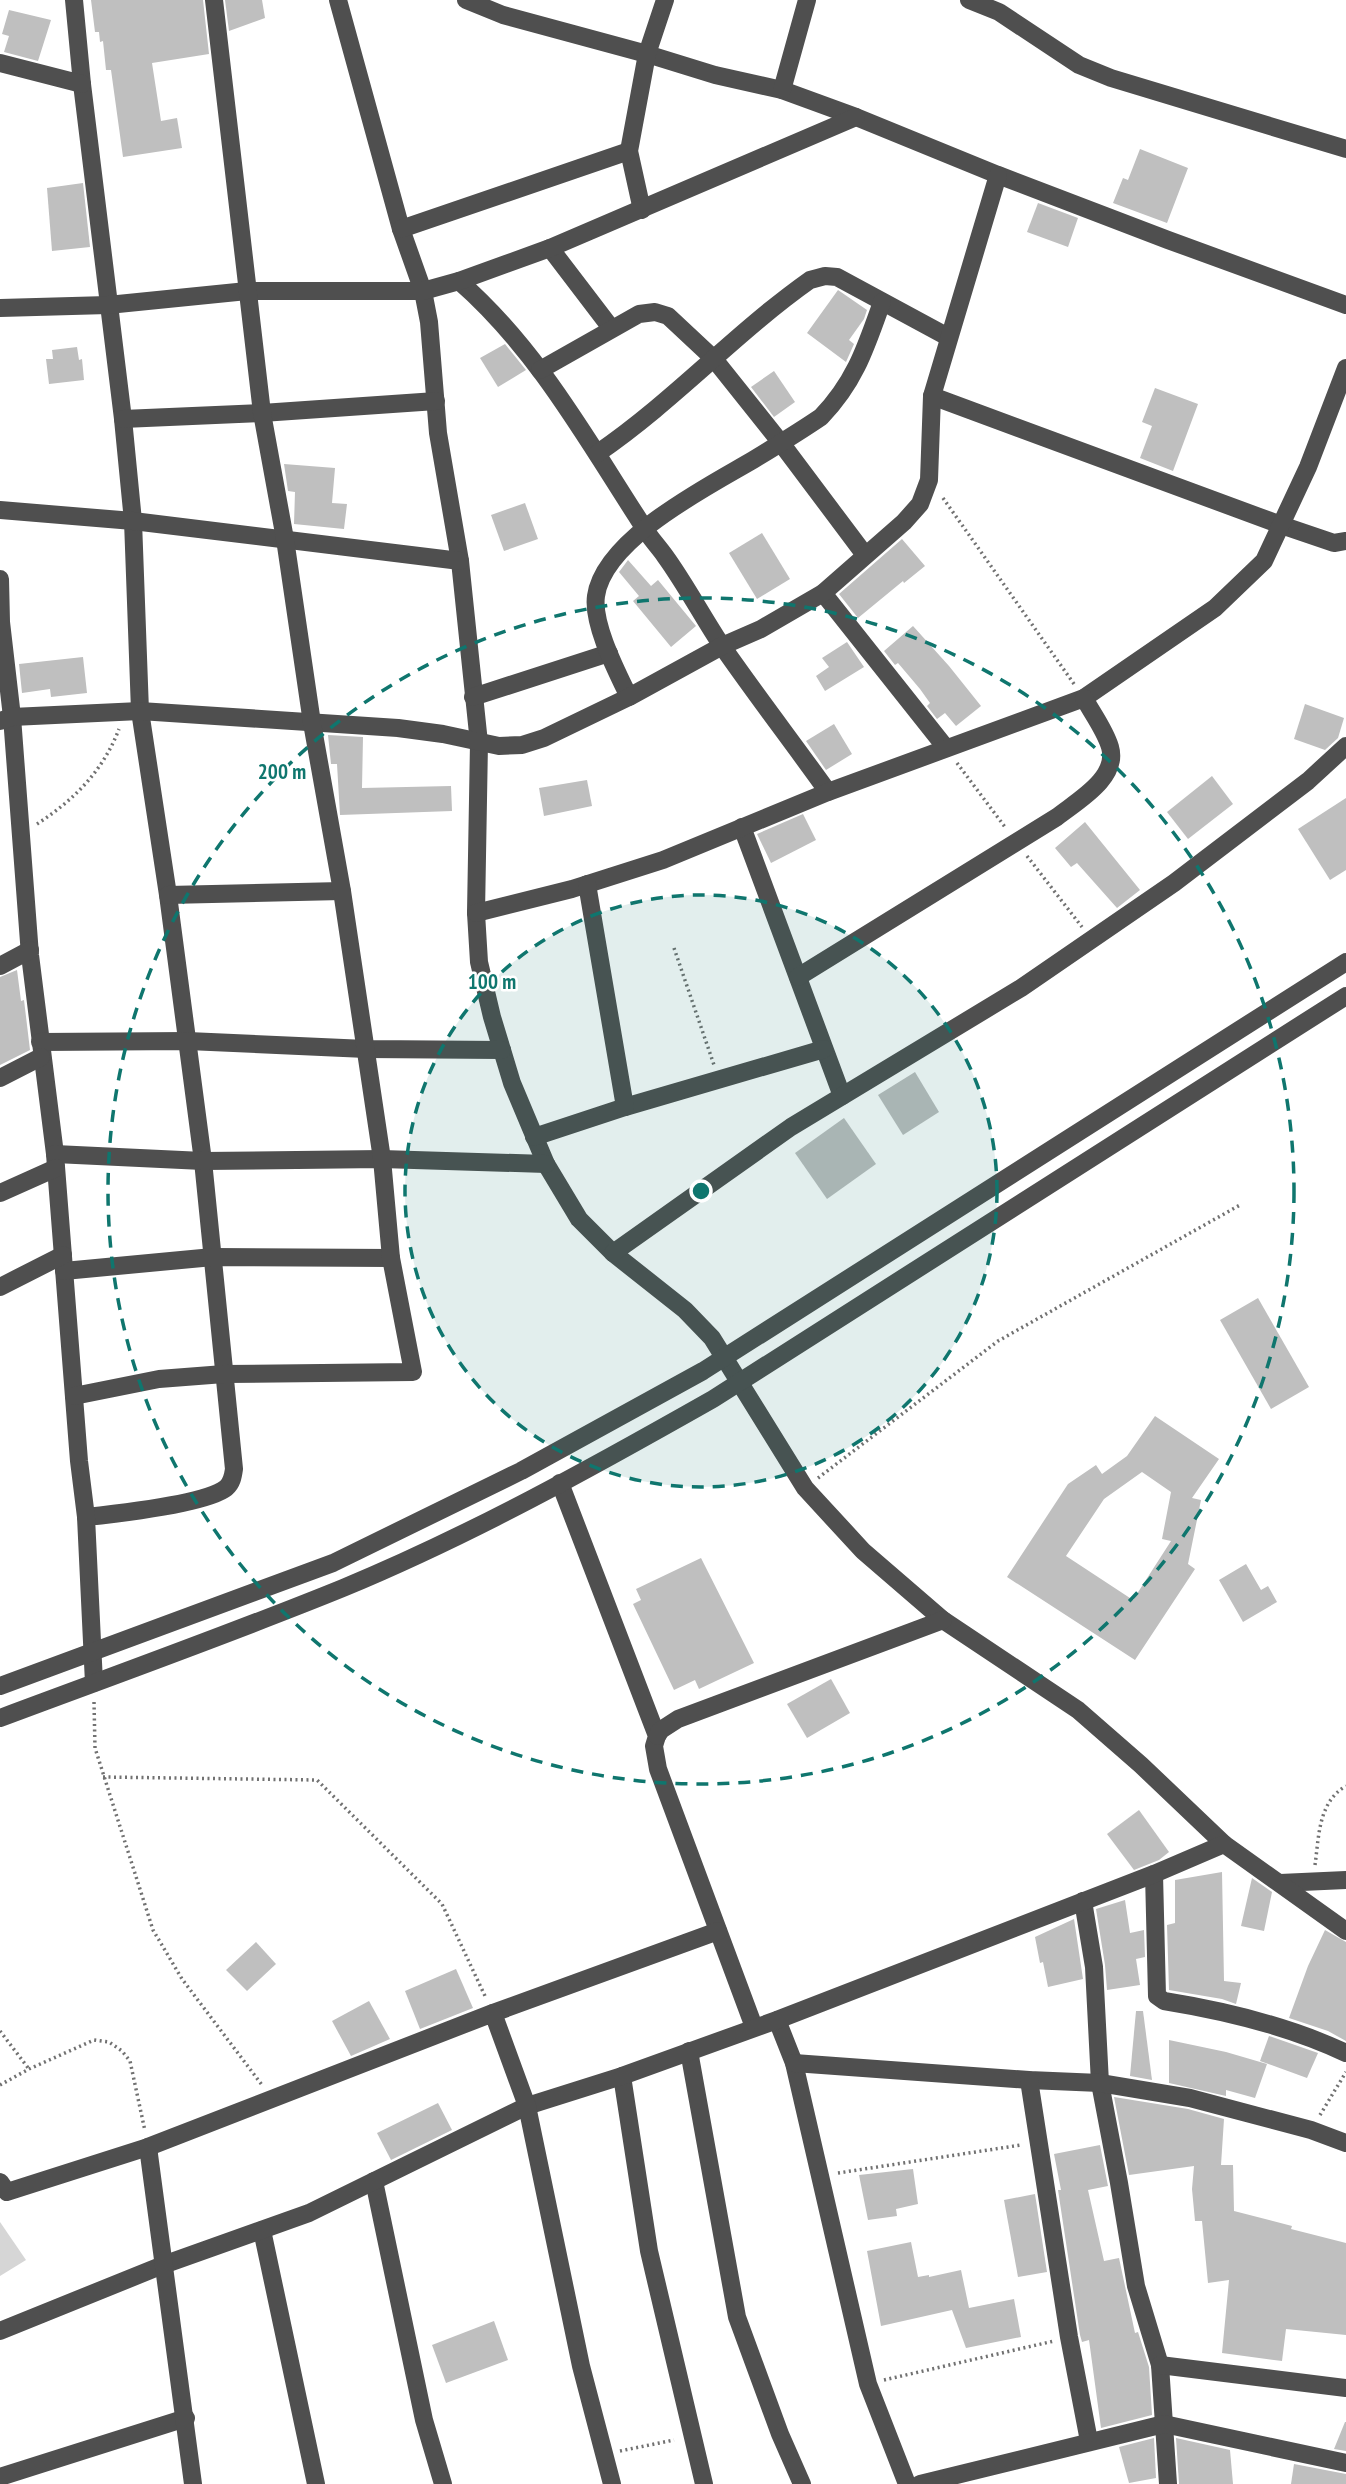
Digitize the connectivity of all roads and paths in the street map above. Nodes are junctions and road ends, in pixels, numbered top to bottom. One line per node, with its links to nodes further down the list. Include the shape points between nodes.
1 (74, 0): 10 (street)
2 (214, 0): 20 (street)
3 (338, 0): 17 (street)
4 (665, 0): 8 (street)
5 (807, 0): 11 (street)
6 (969, 0): 13 (street, via 999,12 1079,65 1101,74)
7 (469, 1): 8 (street, via 503,15)
8 (647, 54): 11 (street); 14 (street)
9 (0, 62): 10 (street)
10 (82, 85): 23 (street)
11 (782, 90): 12 (street)
12 (856, 117): 15 (street); 16 (street)
13 (1346, 149)
14 (629, 151): 16 (street); 17 (street)
15 (998, 175): 24 (street); 27 (street)
16 (642, 210): 18 (street)
17 (401, 229): 21 (street)
18 (550, 247): 19 (street); 26 (street)
19 (459, 281): 21 (street); 30 (street, via 511,332)
20 (247, 291): 21 (street); 23 (street); 33 (street)
21 (423, 291): 32 (street)
22 (882, 302): 27 (street); 28 (street, via 837,277 810,280); 35 (street, via 852,379 837,400 821,417)
23 (108, 305): 25 (street); 34 (street)
24 (1346, 305)
25 (0, 308)
26 (611, 328): 28 (street, via 639,314 655,312 668,316); 30 (street)
27 (948, 337): 31 (street)
28 (714, 359): 35 (street); 36 (street)
29 (1346, 368): 40 (street)
30 (540, 370): 36 (street)
31 (932, 396): 37 (street); 40 (street)
32 (436, 401): 33 (street); 45 (street)
33 (262, 413): 34 (street); 42 (street)
34 (123, 419): 39 (street)
35 (781, 443): 41 (street); 44 (street)
36 (598, 453): 41 (street)
37 (929, 480): 44 (street, via 920,504); 52 (path)
38 (0, 510): 39 (street)
39 (133, 521): 42 (street); 53 (street)
40 (1281, 525): 43 (street, via 1334,543); 52 (street, via 1264,561 1215,608)
41 (644, 529): 48 (street); 49 (street, via 613,559 596,595)
42 (285, 539): 45 (street); 55 (street)
43 (1346, 541)
44 (865, 555): 47 (street)
45 (460, 561): 50 (street)
46 (0, 579): 54 (street)
47 (823, 593): 48 (street); 58 (street)
48 (722, 646): 51 (street); 59 (street)
49 (609, 653): 50 (street); 51 (street)
50 (473, 697): 56 (street)
51 (629, 697): 56 (street, via 522,745)
52 (1084, 698): 58 (street); 70 (street, via 1112,757 1095,787 1056,817)
53 (133, 711): 54 (street); 55 (street); 61 (path, via 80,791); 64 (street)
54 (6, 719): 61 (street)
55 (312, 723): 56 (street, via 398,728); 63 (street)
56 (479, 743): 65 (street)
57 (1346, 746): 79 (street, via 1308,781 1174,883 1021,988)
58 (946, 748): 59 (street)
59 (828, 792): 60 (street)
60 (742, 827): 62 (street, via 663,860); 70 (street)
61 (19, 835): 67 (street)
62 (587, 884): 65 (street); 80 (street)
63 (342, 891): 64 (street); 73 (street)
64 (169, 895): 72 (street)
65 (476, 913): 76 (street, via 479,962)
66 (674, 948): 78 (path)
67 (30, 950): 69 (street); 75 (street)
68 (1346, 961): 93 (street)
69 (0, 966)
70 (797, 977): 74 (street)
71 (1346, 996): 95 (street)
72 (188, 1041): 73 (street); 75 (street); 84 (street)
73 (366, 1049): 76 (street); 82 (street)
74 (824, 1049): 78 (street); 79 (street)
75 (41, 1050): 77 (street); 83 (street)
76 (502, 1051): 81 (street)
77 (0, 1077)
78 (719, 1080): 80 (street)
79 (842, 1096): 88 (street)
80 (625, 1107): 81 (street)
81 (534, 1137): 85 (street)
82 (382, 1159): 84 (street); 85 (street); 90 (street)
83 (56, 1161): 84 (street); 86 (street); 91 (street)
84 (203, 1161): 89 (street)
85 (545, 1164): 88 (street, via 579,1219)
86 (0, 1193)
87 (1240, 1205): 98 (path, via 998,1341)
88 (613, 1253): 93 (street, via 685,1310)
89 (213, 1257): 90 (street); 91 (street); 94 (street)
90 (391, 1258): 94 (street, via 413,1372)
91 (63, 1263): 92 (street); 96 (street)
92 (0, 1287)
93 (724, 1358): 95 (street); 101 (street, via 521,1471 333,1563)
94 (224, 1374): 96 (street, via 159,1379); 99 (street, via 234,1469 229,1485 167,1506)
95 (739, 1382): 97 (street); 98 (street)
96 (74, 1396): 99 (street)
97 (560, 1483): 102 (street, via 344,1587); 105 (street)
98 (805, 1488): 100 (street, via 863,1551)
99 (86, 1517): 101 (street)
100 (943, 1620): 105 (street, via 678,1719); 108 (street, via 1077,1710)
101 (92, 1652): 102 (street); 103 (street)
102 (94, 1683): 104 (street); 106 (path, via 95,1748)
103 (0, 1686)
104 (0, 1717)
105 (657, 1736): 114 (street, via 658,1769)
106 (103, 1777): 116 (path, via 317,1780 442,1904); 129 (path, via 153,1930 182,1979)
107 (1346, 1786): 111 (path, via 1323,1814)
108 (1224, 1844): 109 (street); 112 (street)
109 (1154, 1874): 113 (street); 121 (street, via 1157,1996 1261,2022)
110 (1346, 1880): 111 (street)
111 (1312, 1881): 112 (street)
112 (1280, 1884): 115 (street)
113 (1083, 1900): 117 (street); 127 (street, via 1094,1967)
114 (718, 1931): 116 (street); 118 (street)
115 (1346, 1931)
116 (493, 2013): 129 (street); 130 (street)
117 (777, 2020): 118 (street); 122 (street)
118 (754, 2027): 120 (street)
119 (0, 2031): 123 (path)
120 (689, 2051): 125 (street); 158 (street, via 737,2317)
121 (1346, 2053)
122 (794, 2063): 126 (street); 135 (street)
123 (29, 2069): 128 (path); 134 (path, via 94,2040 109,2042 122,2051 133,2070)
124 (1346, 2072): 131 (path)
125 (622, 2076): 130 (street); 147 (street, via 649,2251)
126 (1029, 2080): 127 (street); 132 (street)
127 (1100, 2083): 131 (street, via 1190,2098); 142 (street, via 1136,2286)
128 (0, 2085)
129 (272, 2099): 134 (street)
130 (527, 2106): 136 (street); 149 (street)
131 (1311, 2130): 133 (street)
132 (1037, 2142): 135 (path); 141 (street)
133 (1346, 2143)
134 (148, 2147): 137 (street, via 7,2192); 139 (street)
135 (820, 2176): 143 (street)
136 (374, 2181): 138 (street); 155 (street, via 424,2420)
137 (0, 2182)
138 (262, 2230): 139 (street); 154 (street)
139 (163, 2264): 140 (street); 145 (street)
140 (0, 2331)
141 (1069, 2337): 143 (path); 148 (street)
142 (1160, 2365): 144 (street); 146 (street)
143 (868, 2384): 159 (street)
144 (1346, 2388)
145 (186, 2418): 152 (street); 153 (street)
146 (1164, 2424): 148 (street); 150 (street); 161 (street)
147 (693, 2436): 149 (path); 157 (street)
148 (1089, 2441): 160 (street)
149 (604, 2454): 156 (street)
150 (1346, 2463)
151 (0, 2477): 152 (street)
152 (23, 2477)
153 (193, 2484)
154 (316, 2484)
155 (443, 2484)
156 (612, 2484)
157 (704, 2484)
158 (802, 2484)
159 (907, 2484)
160 (920, 2484)
161 (1168, 2484)

